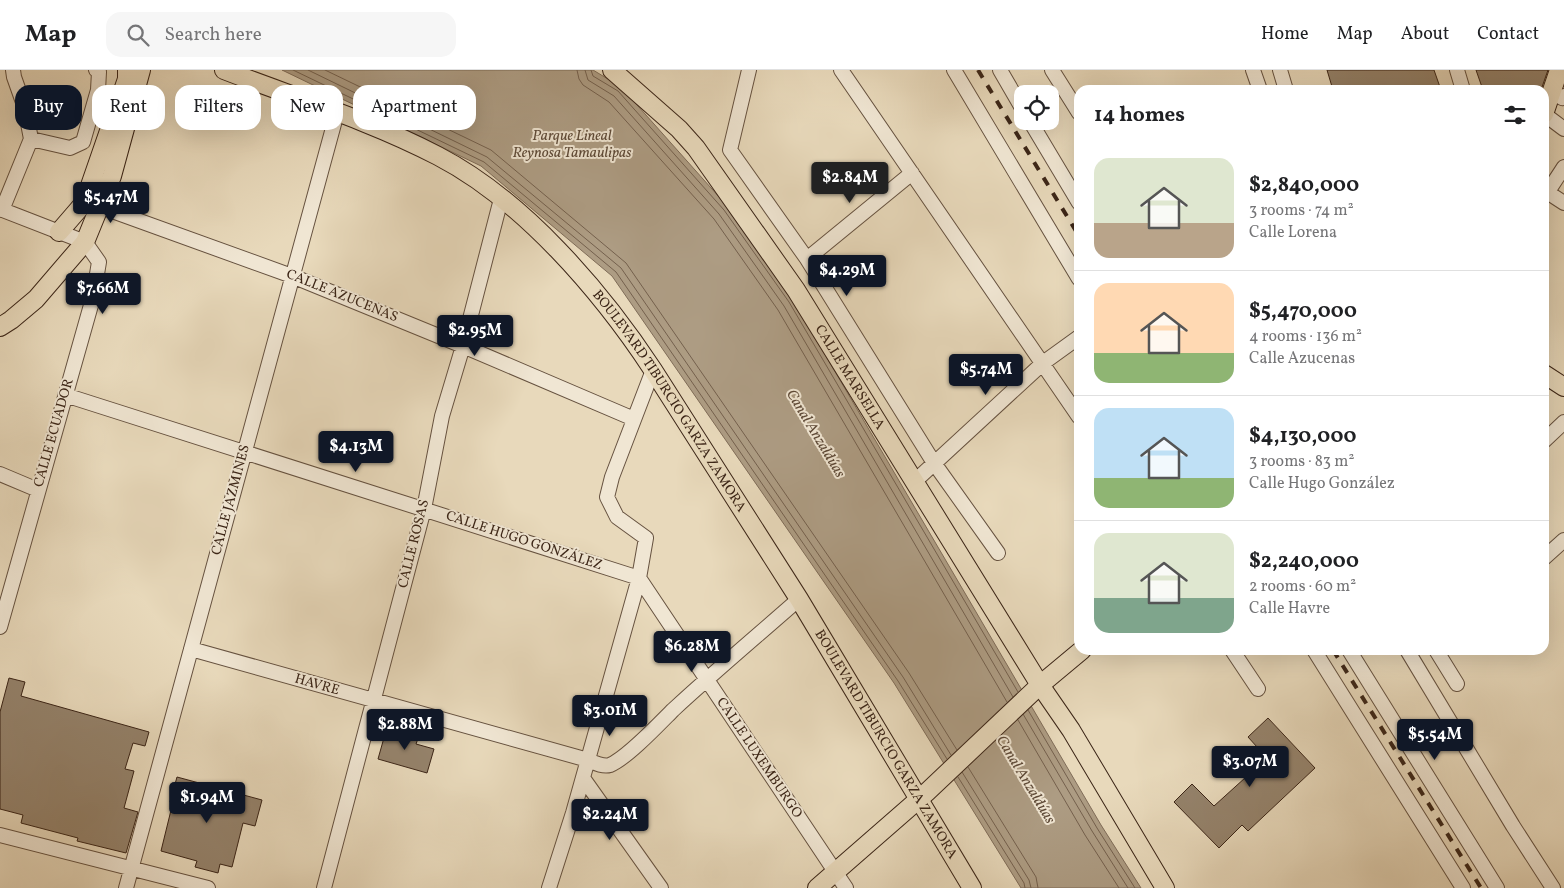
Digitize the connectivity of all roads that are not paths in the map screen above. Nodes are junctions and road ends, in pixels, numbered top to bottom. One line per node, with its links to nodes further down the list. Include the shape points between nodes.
1 (13, 70): 29 (street)
2 (96, 70): 29 (street, via 99,72 98,90 83,142 70,148)
3 (127, 70): 39 (main road, via 127,79 84,203)
4 (141, 70): 37 (main road, via 112,176)
5 (224, 70): 19 (main road, BOULEVARD TIBURCIO GARZA ZAMORA)
6 (612, 70): 59 (main road, CALLE MARSELLA, via 672,122 696,148 796,290)
7 (749, 70): 41 (street, via 730,150)
8 (841, 70): 31 (street)
9 (954, 70): 42 (street)
10 (1000, 70): 20 (street)
11 (1052, 70): 22 (street)
12 (1252, 70): 16 (street)
13 (1280, 70): 17 (street)
14 (1457, 70): 18 (street)
15 (1559, 70): 21 (main road)
16 (1258, 85)
17 (1284, 85)
18 (1462, 85)
19 (271, 88)
20 (1014, 94)
21 (1561, 96): 23 (main road)
22 (1074, 105)
23 (1549, 109)
24 (343, 115): 35 (main road, BOULEVARD TIBURCIO GARZA ZAMORA, via 439,156)
25 (1549, 118): 26 (street)
26 (1564, 129)
27 (332, 130): 43 (street, CALLE JAZMINES)
28 (1035, 130): 34 (street)
29 (31, 139): 38 (street)
30 (1564, 167): 32 (street)
31 (912, 173): 41 (street); 47 (street)
32 (1549, 187)
33 (1549, 193): 36 (street)
34 (1074, 195)
35 (501, 198): 46 (street, CALLE ROSAS); 48 (main road, BOULEVARD TIBURCIO GARZA ZAMORA, via 569,262)
36 (1564, 203)
37 (100, 207): 40 (main road); 43 (street, CALLE AZUCENAS)
38 (1, 209): 39 (street)
39 (58, 232): 40 (street)
40 (85, 242): 44 (main road, via 36,299); 51 (street, CALLE ECUADOR, via 99,262 93,298)
41 (807, 258): 57 (street)
42 (1074, 271)
43 (292, 276): 46 (street, CALLE AZUCENAS); 56 (street, CALLE JAZMINES)
44 (0, 327)
45 (1074, 340): 47 (street)
46 (463, 346): 53 (street, CALLE AZUCENAS); 61 (street, CALLE ROSAS, via 442,416)
47 (1043, 363): 52 (street); 57 (street)
48 (653, 370): 53 (street); 66 (main road, BOULEVARD TIBURCIO GARZA ZAMORA)
49 (1549, 377): 50 (main road)
50 (1564, 387)
51 (65, 395): 56 (street, CALLE HUGO GONZÁLEZ); 60 (street, CALLE ECUADOR)
52 (1074, 410)
53 (634, 419): 65 (street, via 607,497 617,517 646,538)
54 (1564, 422): 55 (street)
55 (1549, 436)
56 (244, 452): 61 (street, CALLE HUGO GONZÁLEZ); 68 (street, CALLE JAZMINES)
57 (934, 464): 59 (street); 63 (street)
58 (0, 474): 60 (street)
59 (914, 482): 78 (main road, CALLE MARSELLA)
60 (38, 490): 67 (street, CALLE ECUADOR)
61 (424, 509): 65 (street, CALLE HUGO GONZÁLEZ); 79 (street, CALLE ROSAS)
62 (1564, 540): 64 (street)
63 (998, 553)
64 (1549, 554)
65 (640, 578): 75 (street, CALLE LUXEMBURGO); 80 (street)
66 (798, 599): 75 (street, HAVRE); 82 (main road, BOULEVARD TIBURCIO GARZA ZAMORA)
67 (0, 627)
68 (190, 649): 79 (street, HAVRE); 84 (street, CALLE JAZMINES)
69 (1076, 655): 78 (main road)
70 (1235, 655): 77 (street)
71 (1317, 655): 95 (street)
72 (1351, 655): 96 (street)
73 (1410, 655): 97 (street)
74 (1442, 655): 76 (street)
75 (707, 680): 80 (street, HAVRE, via 621,758 609,766); 85 (street, CALLE LUXEMBURGO)
76 (1457, 684)
77 (1258, 689)
78 (1034, 691): 82 (main road); 94 (main road, CALLE MARSELLA, via 1071,730)
79 (373, 700): 80 (street, HAVRE); 88 (street, CALLE ROSAS)
80 (588, 760): 81 (street)
81 (583, 778): 89 (street); 90 (street)
82 (922, 796): 85 (main road); 93 (main road, BOULEVARD TIBURCIO GARZA ZAMORA)
83 (0, 835): 84 (street)
84 (132, 868): 86 (street, CALLE JAZMINES); 87 (street)
85 (834, 872): 91 (main road); 92 (street, CALLE LUXEMBURGO)
86 (126, 888)
87 (208, 888)
88 (324, 888)
89 (549, 888)
90 (661, 888)
91 (817, 888)
92 (846, 888)
93 (972, 888)
94 (1165, 888)
95 (1463, 888)
96 (1496, 888)
97 (1553, 888)

